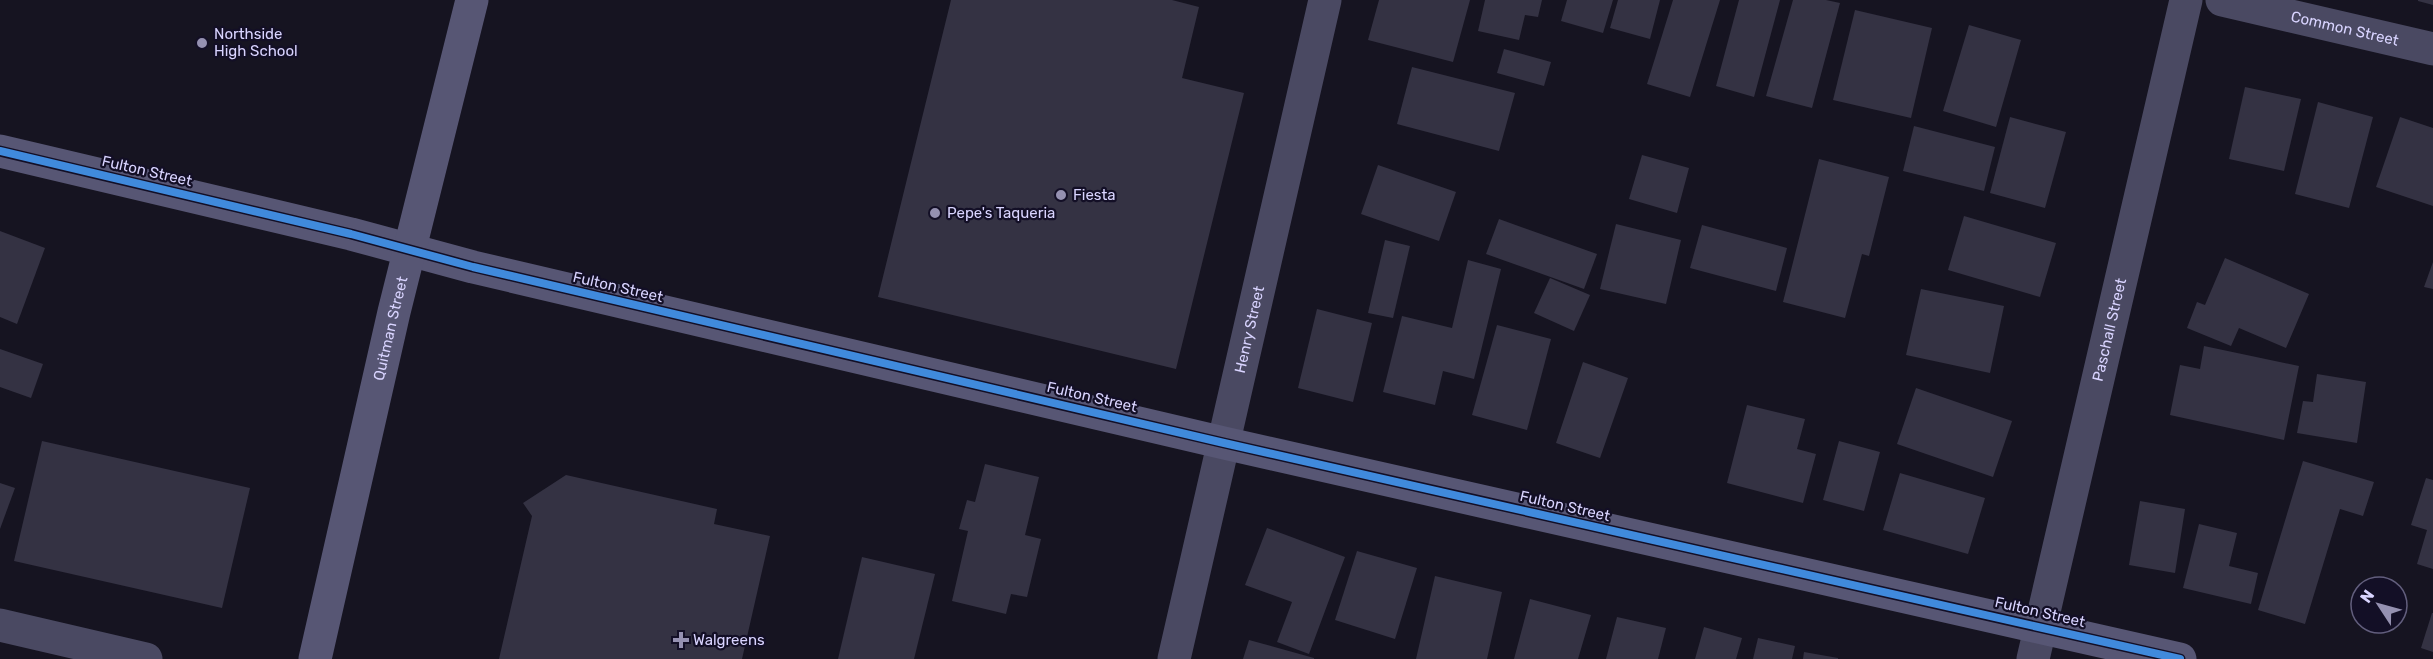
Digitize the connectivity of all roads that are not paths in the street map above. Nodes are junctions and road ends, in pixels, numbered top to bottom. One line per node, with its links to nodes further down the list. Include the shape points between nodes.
1 (472, 0): 7 (street, Quitman Street)
2 (1325, 0): 8 (street, Henry Street)
3 (2186, 0): 10 (street, Paschall Street)
4 (2222, 0): 5 (street, Common Street)
5 (2433, 49)
6 (0, 151): 7 (street, Fulton Street)
7 (410, 251): 8 (street, Fulton Street); 12 (street, Quitman Street)
8 (1224, 443): 10 (street, Fulton Street); 13 (street, Henry Street)
9 (0, 625): 11 (street)
10 (2040, 626): 14 (street, Paschall Street); 15 (street, Fulton Street)
11 (146, 659)
12 (315, 659)
13 (1174, 659)
14 (2033, 659)
15 (2180, 659)

